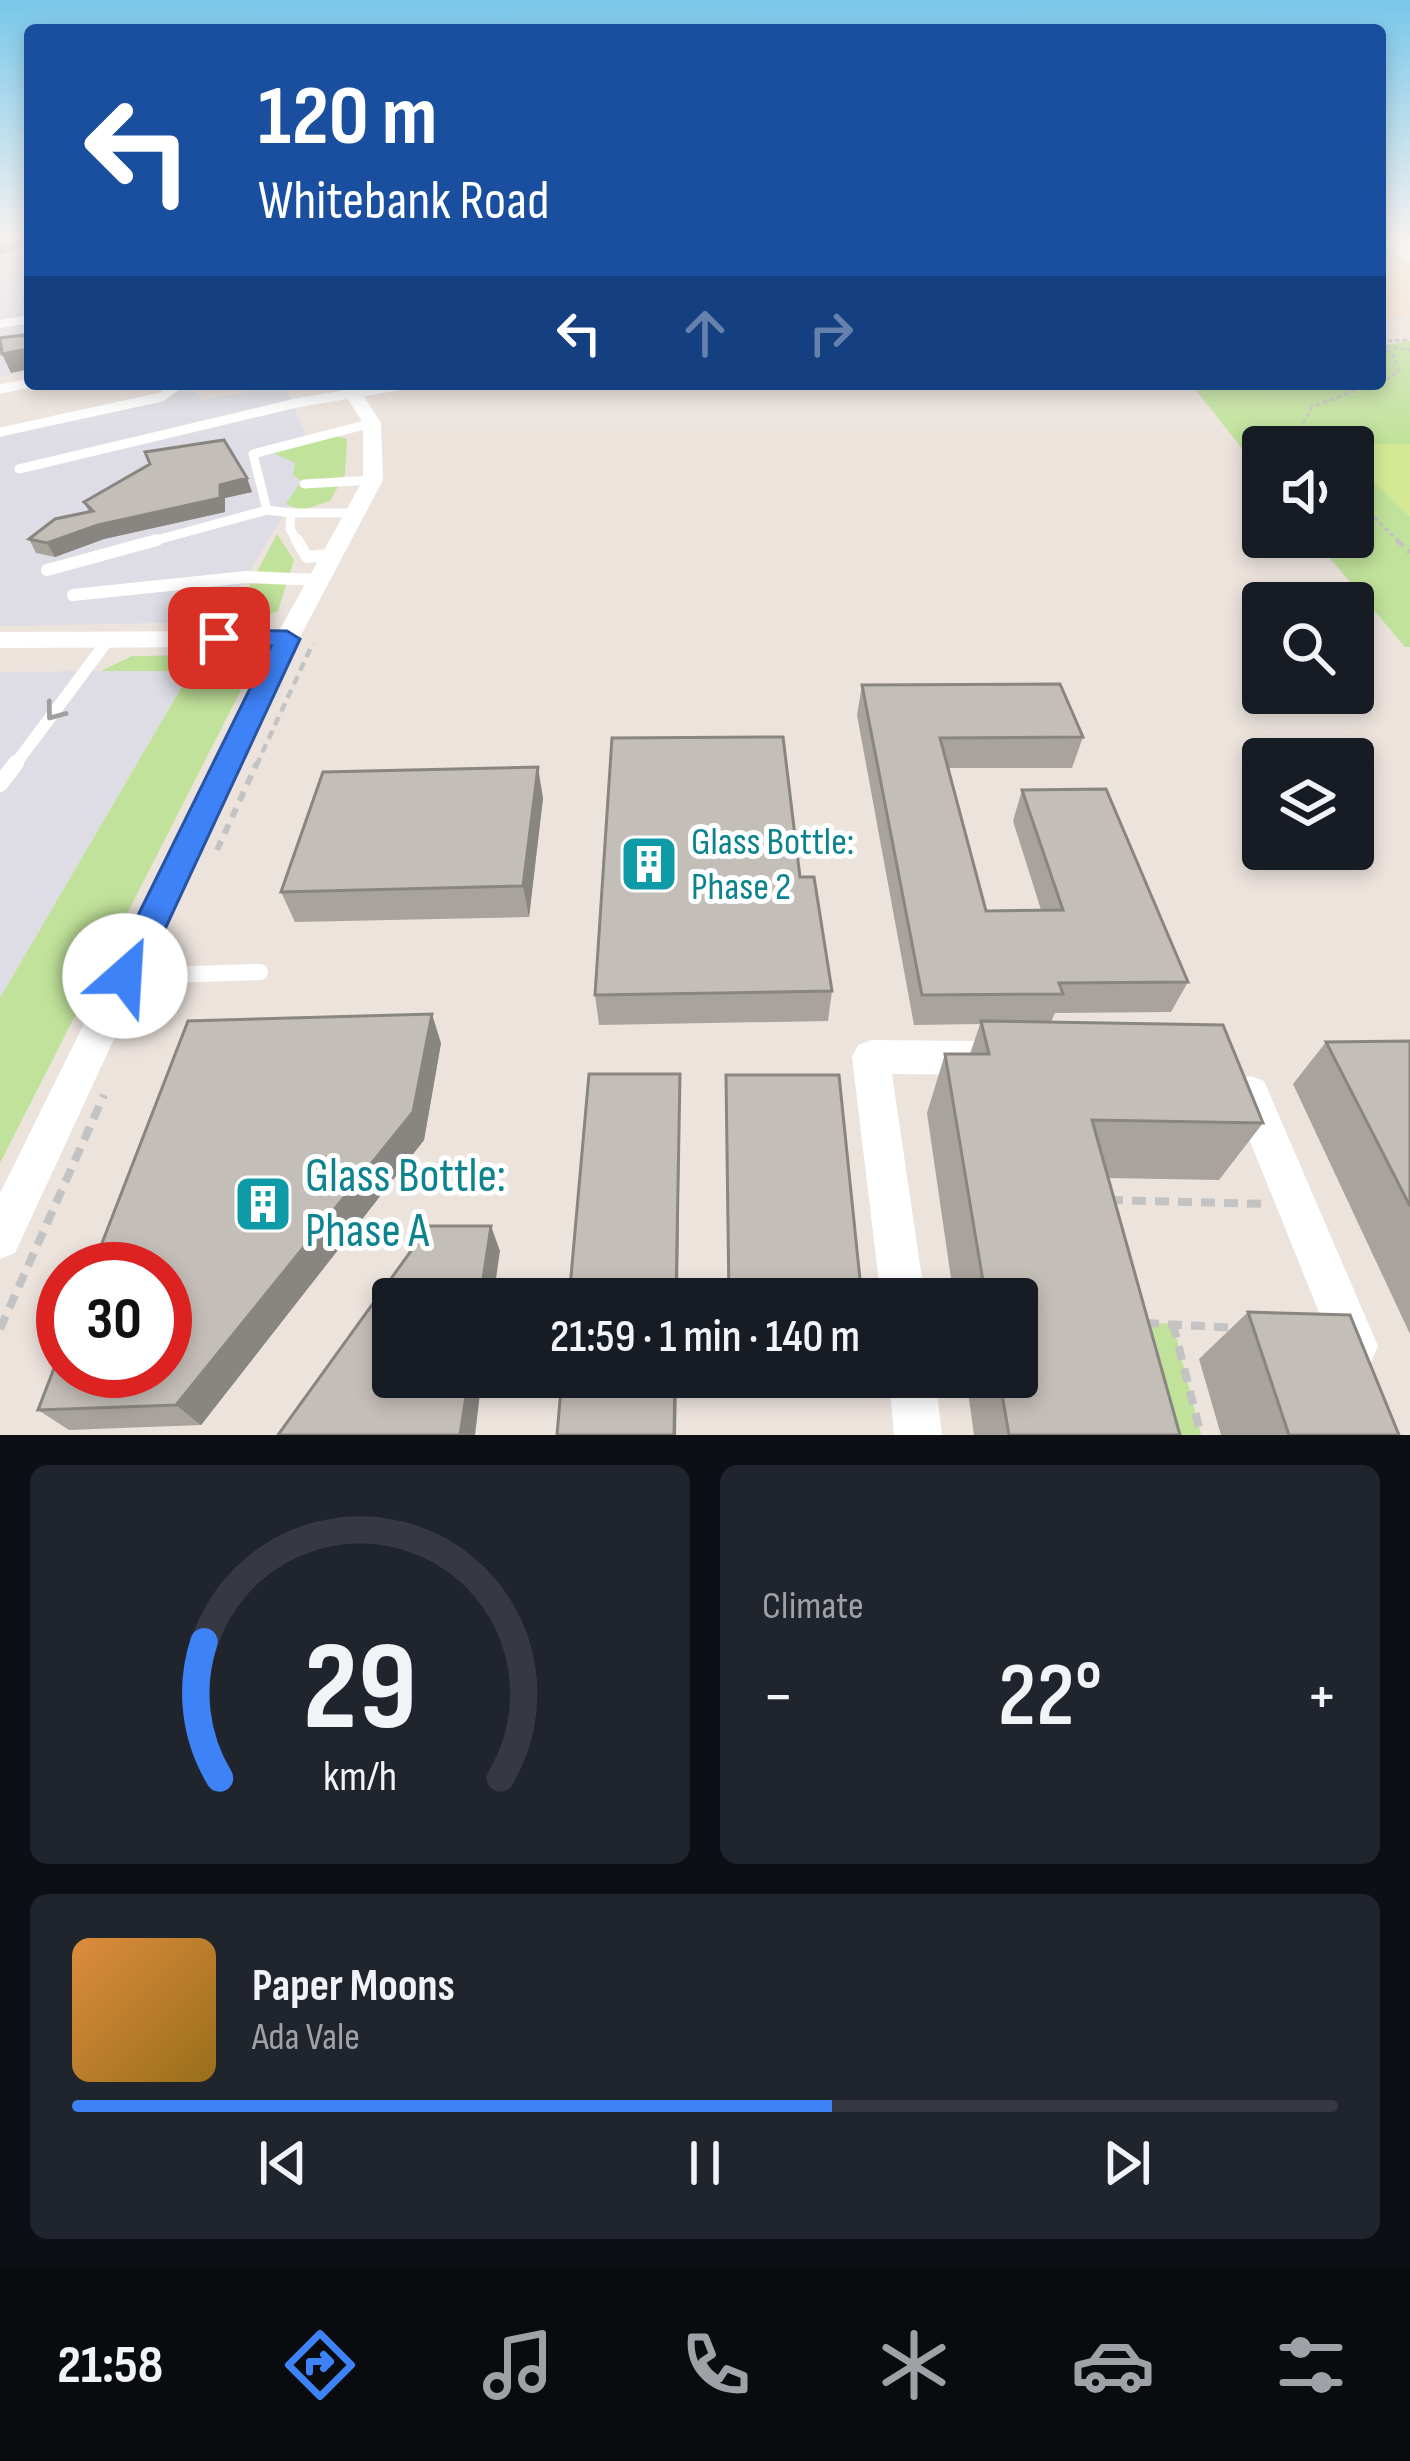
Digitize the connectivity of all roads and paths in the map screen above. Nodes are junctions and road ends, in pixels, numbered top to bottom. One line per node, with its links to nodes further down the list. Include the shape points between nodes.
1 (1386, 349): 2 (path, via 1399,372)
2 (1386, 379)
3 (171, 390): 9 (lane)
4 (343, 390): 10 (lane)
5 (352, 390): 7 (street)
6 (1355, 390): 8 (path, via 1310,406)
7 (372, 423): 11 (street); 13 (lane, via 253,454)
8 (1296, 426)
9 (0, 432)
10 (19, 469)
11 (373, 480): 12 (lane); 15 (street)
12 (304, 484)
13 (267, 510): 14 (lane); 19 (lane)
14 (290, 513): 15 (lane); 18 (lane, via 290,529 308,556)
15 (356, 513): 18 (street)
16 (1374, 517): 17 (path)
17 (1410, 553)
18 (329, 555): 20 (street)
19 (47, 569)
20 (316, 580): 21 (lane, via 246,577); 22 (street)
21 (73, 596)
22 (287, 639): 24 (street); 27 (street)
23 (0, 640): 24 (street)
24 (108, 640): 25 (lane, one-way to 25)
25 (0, 784)
26 (260, 972): 27 (lane)
27 (125, 976): 32 (street)
28 (1009, 1058): 33 (street, via 871,1057)
29 (1235, 1059): 37 (street)
30 (1085, 1199): 31 (path)
31 (1229, 1204)
32 (0, 1238)
33 (900, 1278)
34 (1134, 1322): 35 (path)
35 (1173, 1324): 36 (path); 40 (path)
36 (1258, 1329)
37 (1375, 1394)
38 (914, 1398): 39 (street)
39 (918, 1435)
40 (1201, 1435)

